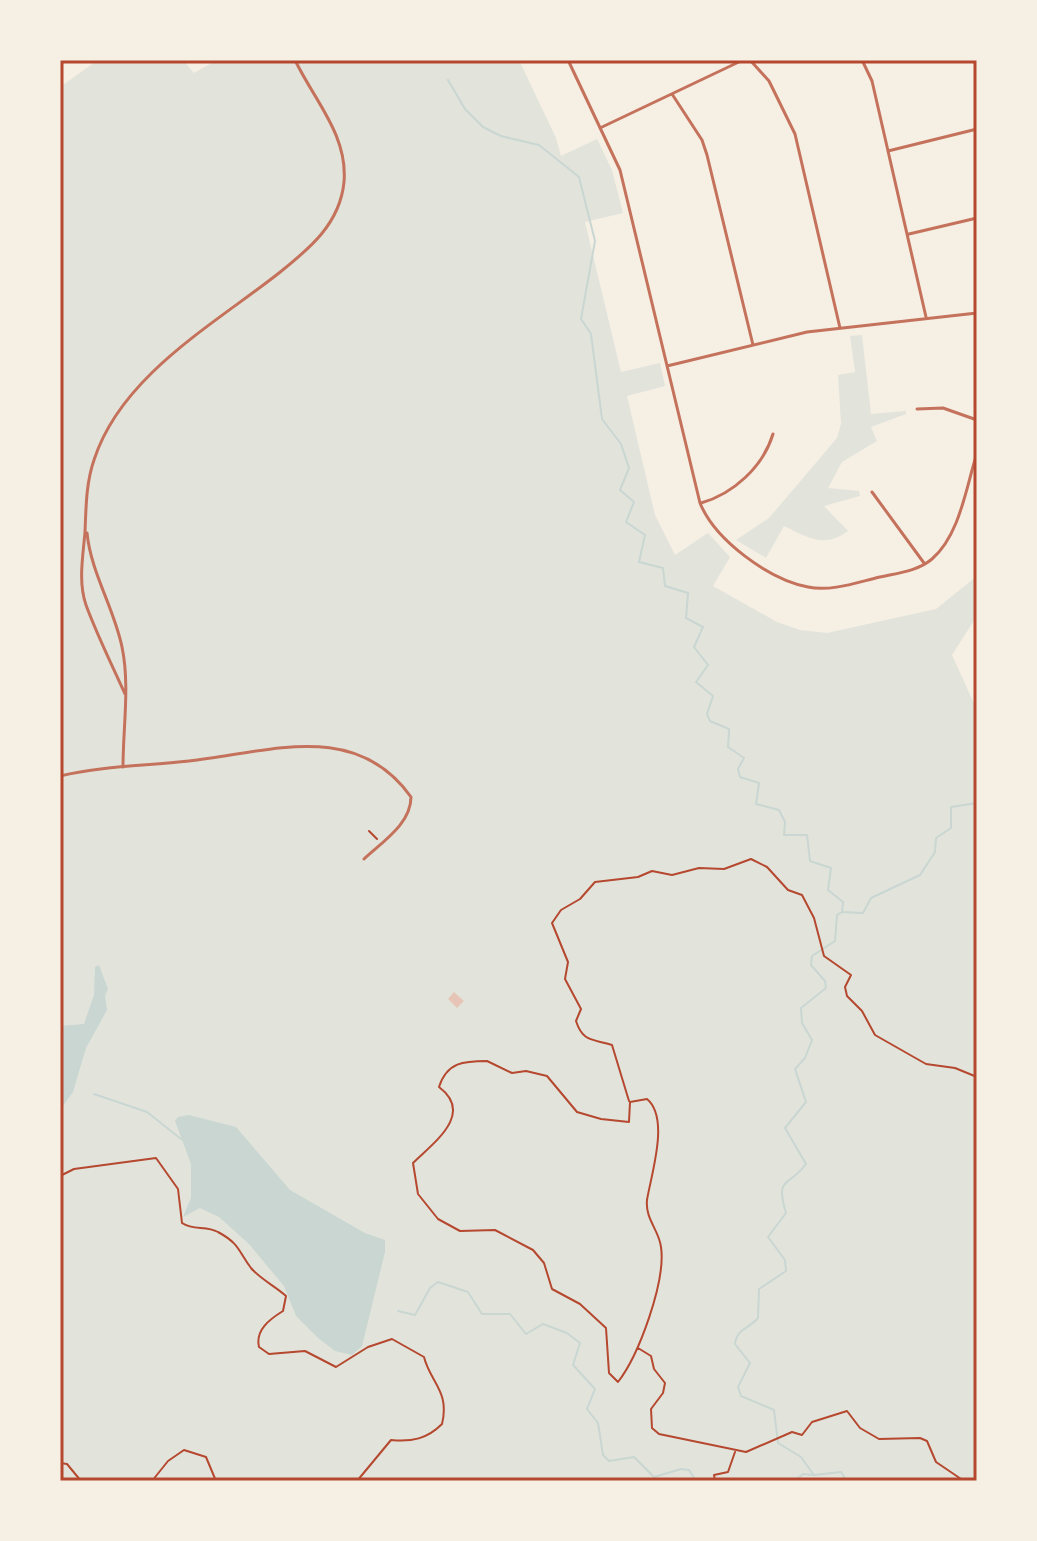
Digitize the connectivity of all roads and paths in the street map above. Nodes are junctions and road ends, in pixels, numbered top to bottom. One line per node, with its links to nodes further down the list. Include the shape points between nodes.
1 (65, 60): 8 (street)
2 (295, 60): 28 (street, via 341,147 344,182 338,209 310,248 156,369 120,408 94,459)
3 (568, 60): 11 (street)
4 (743, 60): 10 (street)
5 (750, 60): 18 (street, via 769,81 795,134)
6 (862, 60): 13 (street)
7 (974, 60): 9 (street)
8 (60, 63)
9 (977, 68)
10 (672, 94): 11 (street); 19 (street, via 707,155)
11 (600, 128): 20 (street, via 620,170)
12 (977, 129): 13 (street)
13 (888, 151): 15 (street)
14 (977, 218): 15 (street)
15 (909, 234): 17 (street)
16 (977, 313): 17 (street)
17 (926, 317): 18 (street)
18 (840, 328): 19 (street)
19 (753, 345): 20 (street)
20 (667, 366): 27 (street)
21 (917, 409): 22 (street, via 943,408)
22 (977, 420)
23 (773, 434): 27 (street, via 769,448 737,486)
24 (977, 453): 25 (street)
25 (975, 469): 29 (street, via 949,538)
26 (872, 492): 29 (street)
27 (700, 503): 29 (street, via 729,545 808,587 833,588)
28 (85, 521): 30 (street, via 89,551 123,649); 30 (street, via 86,604)
29 (925, 564)
30 (125, 694): 31 (street)
31 (123, 767): 32 (street); 34 (street, via 309,744 335,748 386,771 411,797 403,822)
32 (60, 776)
33 (369, 831): 34 (path)
34 (381, 843): 35 (street)
35 (364, 859)
36 (977, 1077): 37 (path, via 926,1064 875,1035 847,996 851,975 824,956 802,895 751,859 724,869 672,875 652,871 598,882 564,907 552,926 568,962 565,979 581,1009 576,1023 589,1041 612,1045)
37 (630, 1102): 39 (path, via 647,1099 657,1116 656,1172 647,1201 662,1248 652,1314); 39 (path, via 629,1122 601,1119 577,1112 547,1076 512,1073 487,1061 460,1062 443,1074 439,1087 454,1106 449,1126 413,1163 413,1173 418,1194 445,1225 460,1231 495,1230 533,1250 544,1263 552,1289 580,1304 606,1328 609,1373 618,1382)
38 (60, 1176): 46 (path, via 148,1157 162,1162 181,1199 182,1223 210,1228 230,1239 244,1251 251,1268 286,1296 283,1311 264,1325 258,1340 269,1354 305,1351 336,1367 392,1339 424,1357 441,1387 442,1424 427,1437 391,1440)
39 (637, 1348): 40 (path, via 651,1356 665,1383 649,1416 654,1431)
40 (735, 1450): 42 (path, via 728,1472); 47 (path, via 746,1452 792,1432 802,1435 812,1422 847,1411 860,1428 879,1439 927,1441 936,1462)
41 (60, 1463): 43 (path)
42 (714, 1479)
43 (81, 1481)
44 (152, 1481): 45 (path, via 184,1450 206,1457)
45 (216, 1481)
46 (357, 1481)
47 (964, 1481)

